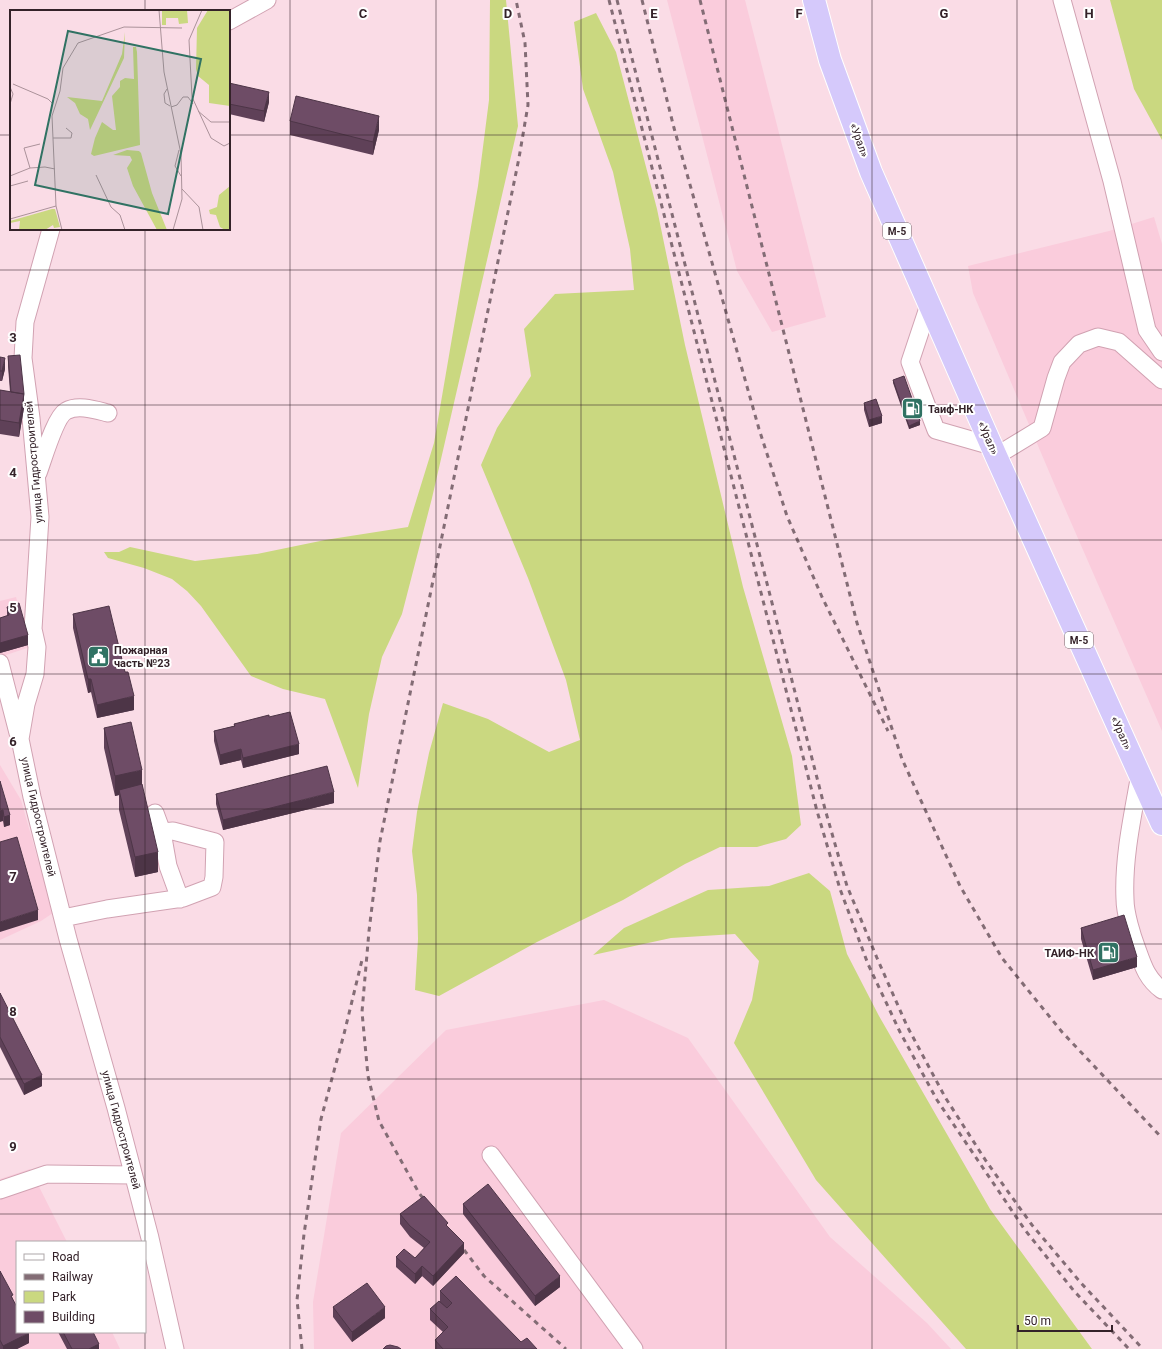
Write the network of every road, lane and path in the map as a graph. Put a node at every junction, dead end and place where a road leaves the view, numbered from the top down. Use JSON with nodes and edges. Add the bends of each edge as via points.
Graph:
{"nodes":[{"id":1,"x":267,"y":0,"type":"edge"},
{"id":2,"x":814,"y":0,"type":"edge"},
{"id":3,"x":1062,"y":0,"type":"edge"},
{"id":4,"x":230,"y":20,"type":"edge"},
{"id":5,"x":51,"y":230,"type":"edge"},
{"id":6,"x":929,"y":305,"type":"junction"},
{"id":7,"x":1162,"y":352,"type":"edge"},
{"id":8,"x":1162,"y":380,"type":"edge"},
{"id":9,"x":108,"y":413,"type":"dead end"},
{"id":10,"x":994,"y":451,"type":"junction"},
{"id":11,"x":36,"y":477,"type":"junction"},
{"id":12,"x":0,"y":662,"type":"edge"},
{"id":13,"x":20,"y":739,"type":"junction"},
{"id":14,"x":1140,"y":774,"type":"junction"},
{"id":15,"x":155,"y":813,"type":"dead end"},
{"id":16,"x":1162,"y":824,"type":"edge"},
{"id":17,"x":162,"y":832,"type":"junction"},
{"id":18,"x":180,"y":899,"type":"junction"},
{"id":19,"x":63,"y":918,"type":"junction"},
{"id":20,"x":1162,"y":990,"type":"edge"},
{"id":21,"x":491,"y":1156,"type":"dead end"},
{"id":22,"x":133,"y":1175,"type":"junction"},
{"id":23,"x":0,"y":1190,"type":"edge"},
{"id":24,"x":175,"y":1349,"type":"edge"},
{"id":25,"x":634,"y":1349,"type":"edge"}],
"edges":[{"from":1,"to":4,"type":"street"},
{"from":2,"to":6,"type":"highway","name":"«Урал»","number":"М-5","via":[[830,60],[871,172]]},
{"from":3,"to":7,"type":"street","via":[[1112,181],[1147,330]]},
{"from":5,"to":11,"type":"street","name":"улица Гидростроителей","via":[[25,322],[23,358]]},
{"from":6,"to":10,"type":"highway","name":"«Урал»","number":"М-5"},
{"from":6,"to":10,"type":"street","via":[[910,362],[936,430]]},
{"from":8,"to":10,"type":"street","via":[[1119,342],[1098,337],[1079,344],[1062,362],[1042,428]]},
{"from":9,"to":11,"type":"street","via":[[84,408],[66,411],[59,418]]},
{"from":10,"to":14,"type":"highway","name":"«Урал»","number":"М-5"},
{"from":11,"to":13,"type":"street","name":"улица Гидростроителей","via":[[40,517],[33,629],[37,648],[35,674],[26,704]]},
{"from":12,"to":13,"type":"street"},
{"from":13,"to":19,"type":"street","name":"улица Гидростроителей"},
{"from":14,"to":16,"type":"highway","name":"«Урал»","number":"М-5"},
{"from":14,"to":20,"type":"street","via":[[1126,860],[1125,899],[1133,939],[1144,971]]},
{"from":15,"to":17,"type":"street"},
{"from":17,"to":18,"type":"street","via":[[168,866]]},
{"from":17,"to":18,"type":"street","via":[[173,831],[215,842],[212,887]]},
{"from":18,"to":19,"type":"street"},
{"from":19,"to":22,"type":"street","name":"улица Гидростроителей"},
{"from":21,"to":25,"type":"street"},
{"from":22,"to":23,"type":"street","via":[[47,1174]]},
{"from":22,"to":24,"type":"street","name":"улица Гидростроителей"}]}
